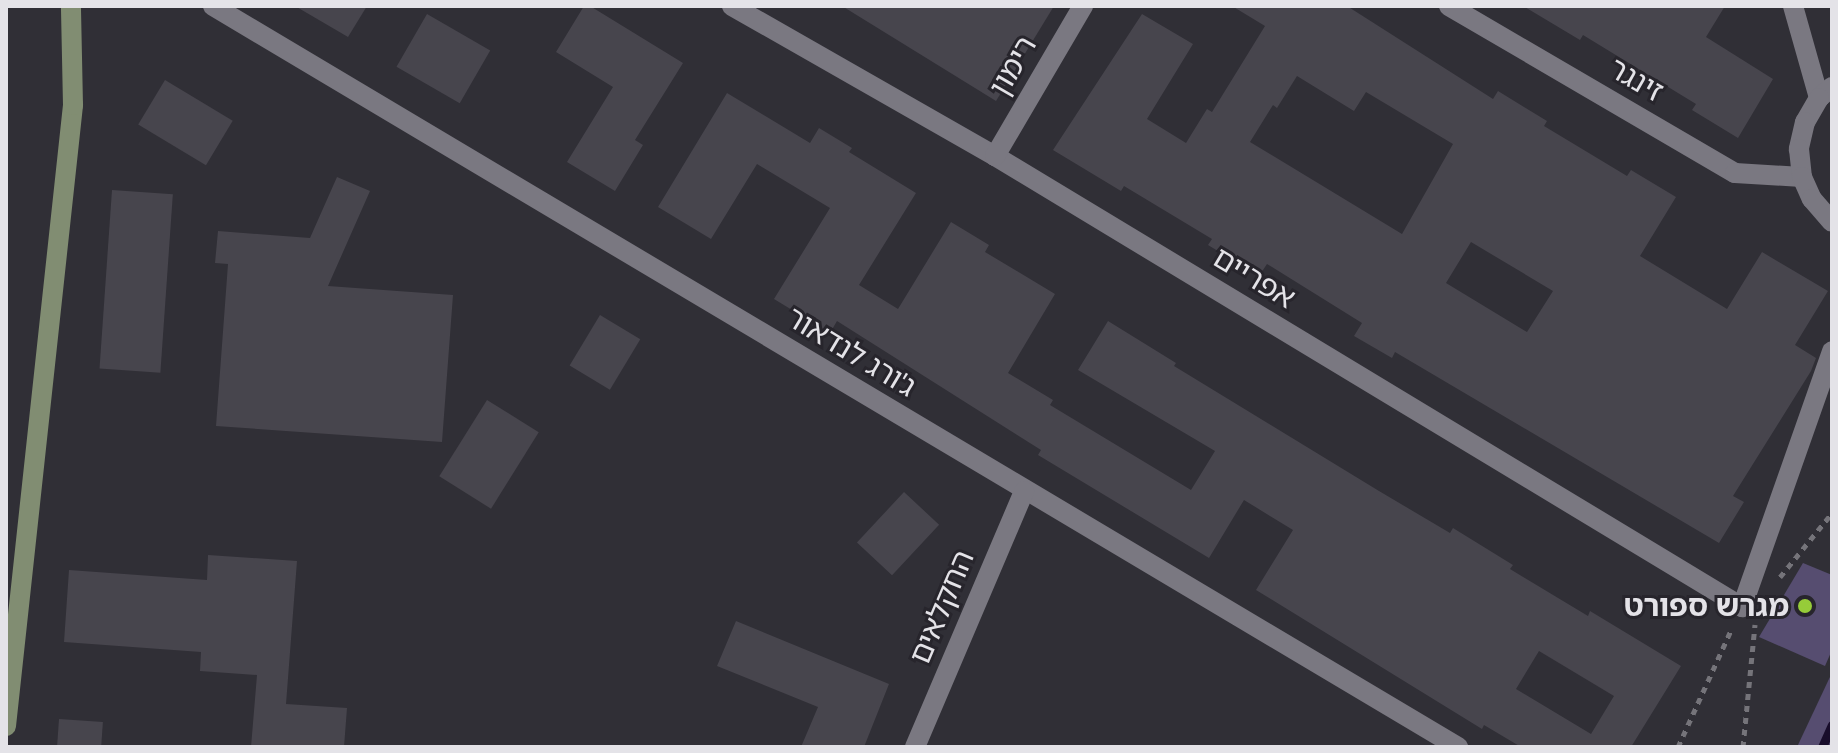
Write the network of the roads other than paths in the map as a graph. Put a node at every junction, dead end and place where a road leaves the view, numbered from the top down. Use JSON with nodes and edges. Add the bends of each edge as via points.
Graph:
{"nodes":[{"id":1,"x":71,"y":6,"type":"edge"},
{"id":2,"x":213,"y":6,"type":"edge"},
{"id":3,"x":732,"y":6,"type":"edge"},
{"id":4,"x":1083,"y":6,"type":"edge"},
{"id":5,"x":1449,"y":6,"type":"edge"},
{"id":6,"x":1793,"y":6,"type":"edge"},
{"id":7,"x":1826,"y":92,"type":"edge"},
{"id":8,"x":995,"y":156,"type":"junction"},
{"id":9,"x":1802,"y":177,"type":"junction"},
{"id":10,"x":1832,"y":222,"type":"edge"},
{"id":11,"x":1832,"y":351,"type":"edge"},
{"id":12,"x":1024,"y":491,"type":"junction"},
{"id":13,"x":6,"y":726,"type":"edge"},
{"id":14,"x":915,"y":747,"type":"edge"},
{"id":15,"x":1458,"y":747,"type":"edge"}],
"edges":[{"from":1,"to":13,"type":"street","via":[[73,105]]},
{"from":2,"to":12,"type":"street","name":"ג'ורג לנדאור"},
{"from":3,"to":8,"type":"street","name":"אפריים"},
{"from":4,"to":8,"type":"street","name":"רימון"},
{"from":5,"to":9,"type":"street","name":"זינגר","via":[[1735,173]]},
{"from":6,"to":7,"type":"street"},
{"from":7,"to":9,"type":"street","via":[[1805,122],[1799,149]]},
{"from":8,"to":11,"type":"street","name":"אפריים","via":[[1749,615]]},
{"from":9,"to":10,"type":"street"},
{"from":12,"to":14,"type":"street","name":"החקלאים"},
{"from":12,"to":15,"type":"street","name":"ג'ורג לנדאור"}]}
